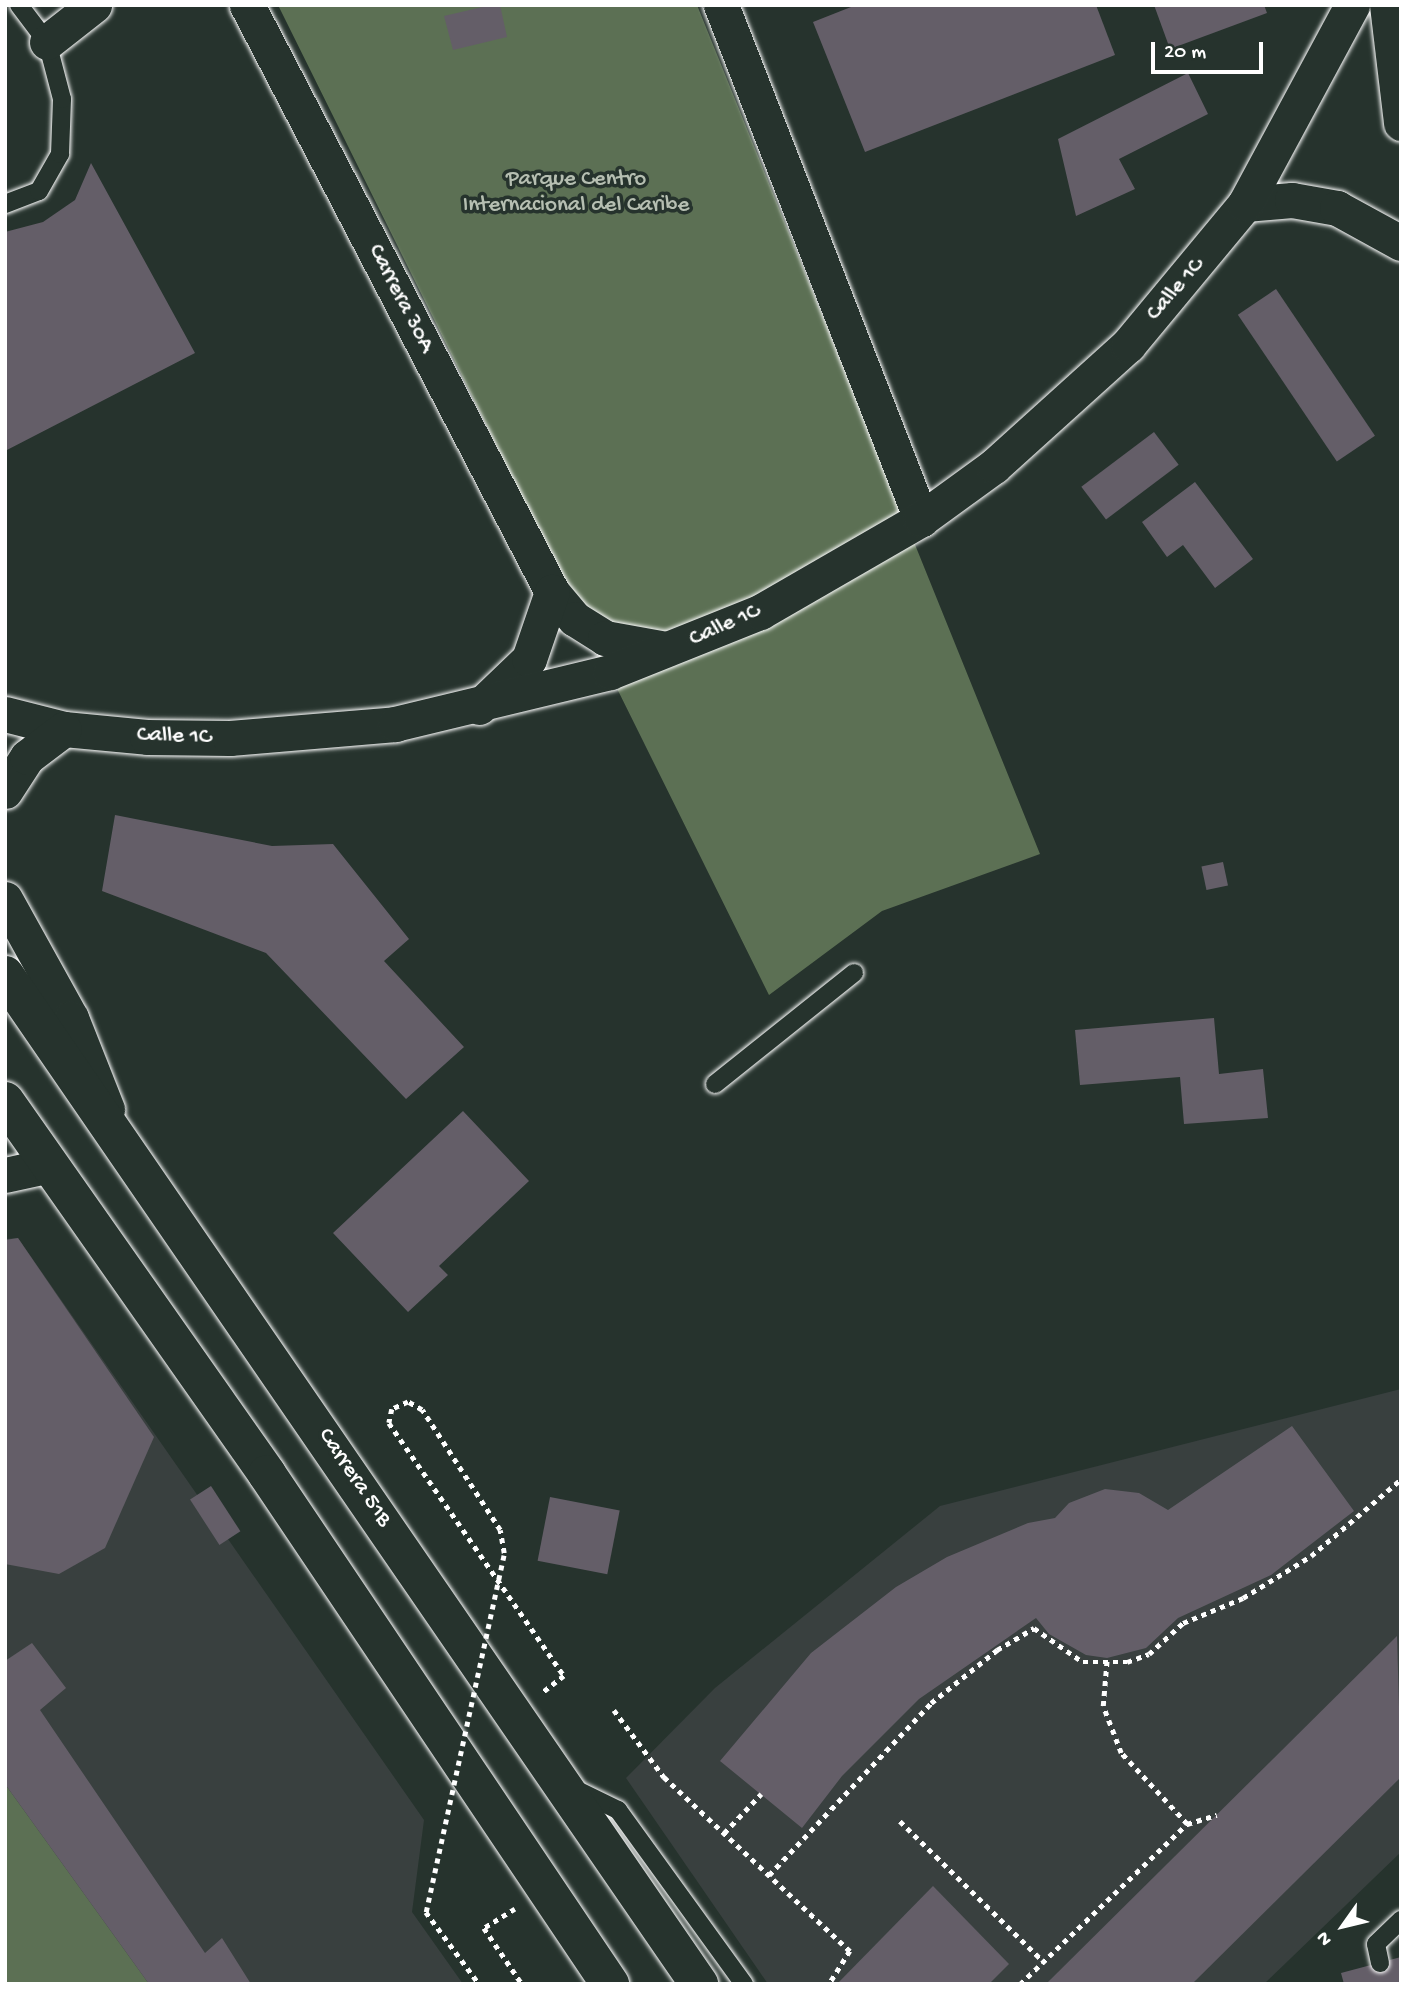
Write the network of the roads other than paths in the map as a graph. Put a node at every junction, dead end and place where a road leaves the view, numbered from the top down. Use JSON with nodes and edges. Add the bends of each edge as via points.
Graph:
{"nodes":[{"id":1,"x":19,"y":5,"type":"edge"},
{"id":2,"x":94,"y":5,"type":"edge"},
{"id":3,"x":247,"y":5,"type":"edge"},
{"id":4,"x":721,"y":5,"type":"edge"},
{"id":5,"x":1352,"y":5,"type":"edge"},
{"id":6,"x":1387,"y":5,"type":"edge"},
{"id":7,"x":47,"y":42,"type":"junction"},
{"id":8,"x":1401,"y":123,"type":"edge"},
{"id":9,"x":5,"y":204,"type":"edge"},
{"id":10,"x":1245,"y":204,"type":"junction"},
{"id":11,"x":1401,"y":243,"type":"edge"},
{"id":12,"x":921,"y":519,"type":"junction"},
{"id":13,"x":552,"y":592,"type":"junction"},
{"id":14,"x":676,"y":649,"type":"junction"},
{"id":15,"x":477,"y":709,"type":"junction"},
{"id":16,"x":5,"y":714,"type":"edge"},
{"id":17,"x":64,"y":729,"type":"junction"},
{"id":18,"x":5,"y":791,"type":"edge"},
{"id":19,"x":5,"y":899,"type":"edge"},
{"id":20,"x":854,"y":973,"type":"dead end"},
{"id":21,"x":5,"y":975,"type":"edge"},
{"id":22,"x":715,"y":1084,"type":"dead end"},
{"id":23,"x":5,"y":1101,"type":"edge"},
{"id":24,"x":116,"y":1131,"type":"junction"},
{"id":25,"x":50,"y":1165,"type":"junction"},
{"id":26,"x":5,"y":1175,"type":"edge"},
{"id":27,"x":561,"y":1782,"type":"junction"},
{"id":28,"x":1401,"y":1920,"type":"edge"},
{"id":29,"x":1380,"y":1963,"type":"dead end"},
{"id":30,"x":610,"y":1984,"type":"edge"},
{"id":31,"x":699,"y":1984,"type":"edge"},
{"id":32,"x":744,"y":1984,"type":"edge"}],
"edges":[{"from":1,"to":7,"type":"lane"},
{"from":2,"to":7,"type":"street"},
{"from":3,"to":13,"type":"street","name":"Carrera 30A"},
{"from":4,"to":12,"type":"street"},
{"from":5,"to":10,"type":"street","name":"Calle 1C"},
{"from":6,"to":8,"type":"street"},
{"from":7,"to":9,"type":"lane","via":[[62,99],[60,154],[39,191]]},
{"from":10,"to":11,"type":"street","via":[[1292,200],[1337,208]]},
{"from":10,"to":12,"type":"street","name":"Calle 1C","via":[[1128,345],[1004,458]]},
{"from":12,"to":14,"type":"street","name":"Calle 1C","via":[[783,599]]},
{"from":13,"to":14,"type":"street","name":"Carrera 30A","via":[[575,619],[605,638]]},
{"from":13,"to":15,"type":"street","via":[[528,659]]},
{"from":14,"to":15,"type":"street","name":"Calle 1C"},
{"from":15,"to":17,"type":"street","name":"Calle 1C","via":[[395,724],[230,738]]},
{"from":16,"to":17,"type":"street","name":"Calle 1C"},
{"from":17,"to":18,"type":"street","via":[[27,757]]},
{"from":19,"to":24,"type":"street","via":[[71,1018]]},
{"from":20,"to":22,"type":"lane"},
{"from":21,"to":24,"type":"main road","name":"Carrera 51B"},
{"from":23,"to":25,"type":"main road"},
{"from":24,"to":27,"type":"main road","name":"Carrera 51B"},
{"from":25,"to":26,"type":"street"},
{"from":25,"to":30,"type":"main road"},
{"from":27,"to":31,"type":"main road","name":"Carrera 51B"},
{"from":27,"to":32,"type":"lane","via":[[618,1810]]},
{"from":28,"to":29,"type":"lane","via":[[1376,1944]]}]}
